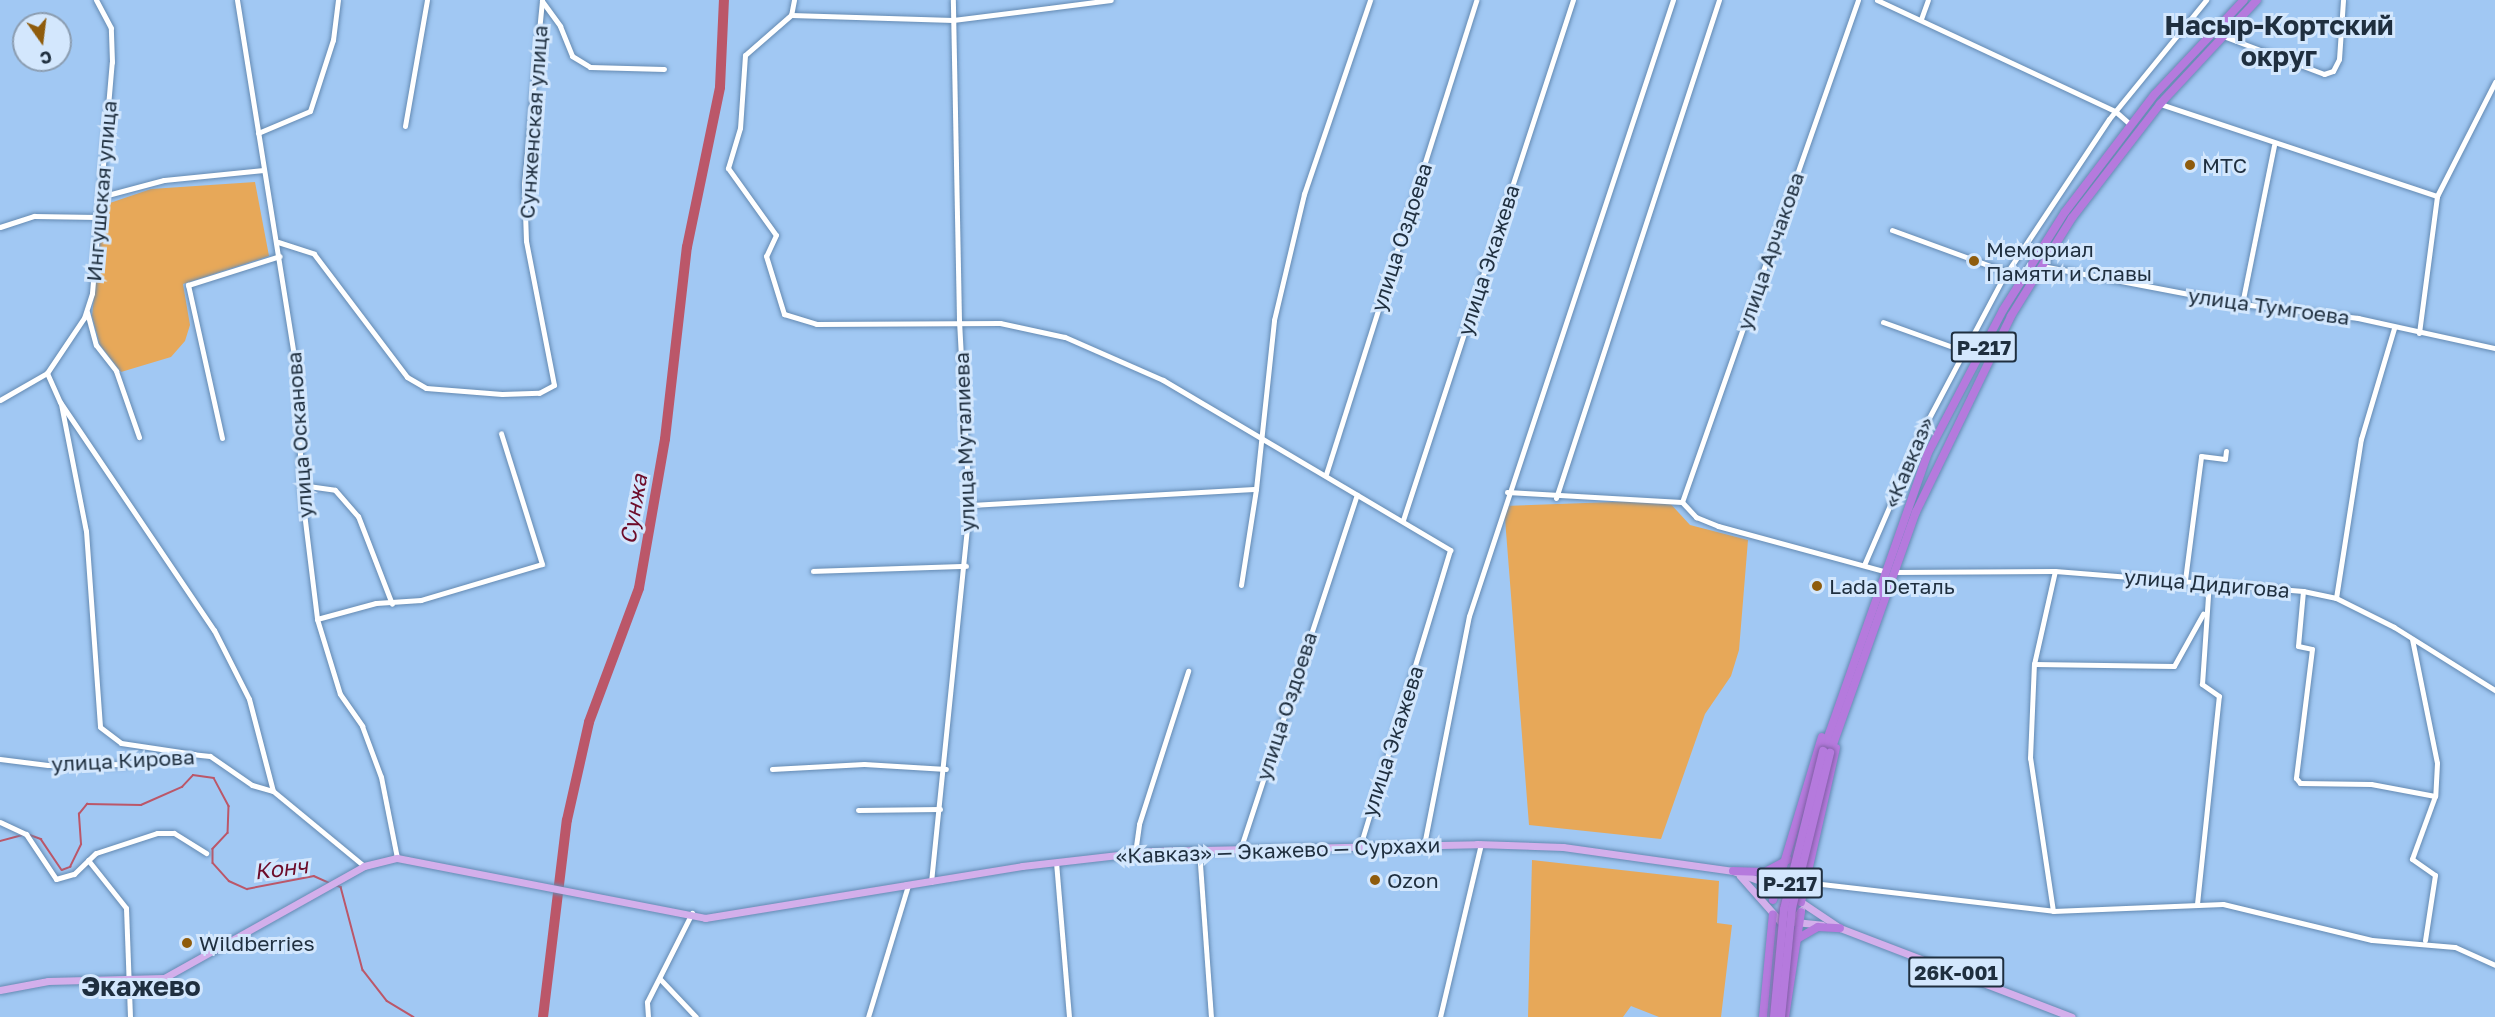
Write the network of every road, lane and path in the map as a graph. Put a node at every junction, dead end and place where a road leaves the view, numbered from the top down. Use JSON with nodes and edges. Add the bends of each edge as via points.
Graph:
{"nodes":[{"id":1,"x":96,"y":0,"type":"edge"},
{"id":2,"x":237,"y":0,"type":"edge"},
{"id":3,"x":338,"y":0,"type":"edge"},
{"id":4,"x":427,"y":0,"type":"edge"},
{"id":5,"x":542,"y":0,"type":"edge"},
{"id":6,"x":794,"y":0,"type":"edge"},
{"id":7,"x":953,"y":0,"type":"edge"},
{"id":8,"x":1112,"y":0,"type":"edge"},
{"id":9,"x":1370,"y":0,"type":"edge"},
{"id":10,"x":1476,"y":0,"type":"edge"},
{"id":11,"x":1573,"y":0,"type":"edge"},
{"id":12,"x":1673,"y":0,"type":"edge"},
{"id":13,"x":1719,"y":0,"type":"edge"},
{"id":14,"x":1858,"y":0,"type":"edge"},
{"id":15,"x":1877,"y":0,"type":"edge"},
{"id":16,"x":1928,"y":0,"type":"edge"},
{"id":17,"x":2206,"y":0,"type":"edge"},
{"id":18,"x":2244,"y":0,"type":"edge"},
{"id":19,"x":2257,"y":0,"type":"edge"},
{"id":20,"x":2343,"y":0,"type":"edge"},
{"id":21,"x":791,"y":15,"type":"junction"},
{"id":22,"x":1921,"y":19,"type":"junction"},
{"id":23,"x":953,"y":20,"type":"junction"},
{"id":24,"x":2223,"y":36,"type":"junction"},
{"id":25,"x":664,"y":69,"type":"dead end"},
{"id":26,"x":2495,"y":82,"type":"edge"},
{"id":27,"x":2160,"y":104,"type":"junction"},
{"id":28,"x":2115,"y":111,"type":"junction"},
{"id":29,"x":2131,"y":125,"type":"junction"},
{"id":30,"x":405,"y":126,"type":"dead end"},
{"id":31,"x":258,"y":133,"type":"junction"},
{"id":32,"x":2274,"y":145,"type":"junction"},
{"id":33,"x":264,"y":170,"type":"junction"},
{"id":34,"x":2437,"y":196,"type":"junction"},
{"id":35,"x":100,"y":197,"type":"junction"},
{"id":36,"x":97,"y":217,"type":"junction"},
{"id":37,"x":0,"y":227,"type":"edge"},
{"id":38,"x":1892,"y":230,"type":"dead end"},
{"id":39,"x":278,"y":242,"type":"junction"},
{"id":40,"x":280,"y":256,"type":"junction"},
{"id":41,"x":2042,"y":266,"type":"junction"},
{"id":42,"x":2007,"y":272,"type":"junction"},
{"id":43,"x":2242,"y":304,"type":"junction"},
{"id":44,"x":86,"y":311,"type":"junction"},
{"id":45,"x":959,"y":320,"type":"junction"},
{"id":46,"x":1883,"y":322,"type":"dead end"},
{"id":47,"x":2394,"y":328,"type":"junction"},
{"id":48,"x":2419,"y":333,"type":"junction"},
{"id":49,"x":2495,"y":348,"type":"edge"},
{"id":50,"x":1967,"y":352,"type":"junction"},
{"id":51,"x":47,"y":373,"type":"junction"},
{"id":52,"x":0,"y":400,"type":"edge"},
{"id":53,"x":60,"y":402,"type":"junction"},
{"id":54,"x":501,"y":433,"type":"dead end"},
{"id":55,"x":139,"y":437,"type":"dead end"},
{"id":56,"x":222,"y":438,"type":"dead end"},
{"id":57,"x":1260,"y":438,"type":"junction"},
{"id":58,"x":2226,"y":451,"type":"dead end"},
{"id":59,"x":1326,"y":474,"type":"junction"},
{"id":60,"x":301,"y":485,"type":"junction"},
{"id":61,"x":1256,"y":489,"type":"junction"},
{"id":62,"x":1507,"y":492,"type":"junction"},
{"id":63,"x":1357,"y":495,"type":"junction"},
{"id":64,"x":1556,"y":498,"type":"junction"},
{"id":65,"x":1682,"y":502,"type":"junction"},
{"id":66,"x":969,"y":505,"type":"junction"},
{"id":67,"x":1403,"y":520,"type":"junction"},
{"id":68,"x":1863,"y":565,"type":"junction"},
{"id":69,"x":966,"y":566,"type":"junction"},
{"id":70,"x":813,"y":571,"type":"dead end"},
{"id":71,"x":2055,"y":571,"type":"junction"},
{"id":72,"x":1888,"y":572,"type":"junction"},
{"id":73,"x":2185,"y":580,"type":"junction"},
{"id":74,"x":2209,"y":582,"type":"junction"},
{"id":75,"x":1241,"y":585,"type":"dead end"},
{"id":76,"x":2303,"y":591,"type":"junction"},
{"id":77,"x":2336,"y":598,"type":"junction"},
{"id":78,"x":392,"y":604,"type":"junction"},
{"id":79,"x":2204,"y":613,"type":"junction"},
{"id":80,"x":317,"y":619,"type":"junction"},
{"id":81,"x":2412,"y":639,"type":"junction"},
{"id":82,"x":2034,"y":664,"type":"junction"},
{"id":83,"x":1188,"y":671,"type":"dead end"},
{"id":84,"x":2495,"y":690,"type":"edge"},
{"id":85,"x":1836,"y":702,"type":"junction"},
{"id":86,"x":1847,"y":707,"type":"junction"},
{"id":87,"x":1827,"y":752,"type":"junction"},
{"id":88,"x":194,"y":754,"type":"junction"},
{"id":89,"x":0,"y":759,"type":"edge"},
{"id":90,"x":772,"y":769,"type":"dead end"},
{"id":91,"x":946,"y":769,"type":"junction"},
{"id":92,"x":273,"y":791,"type":"junction"},
{"id":93,"x":2435,"y":796,"type":"junction"},
{"id":94,"x":940,"y":809,"type":"junction"},
{"id":95,"x":858,"y":810,"type":"dead end"},
{"id":96,"x":0,"y":822,"type":"edge"},
{"id":97,"x":1481,"y":844,"type":"junction"},
{"id":98,"x":1424,"y":845,"type":"junction"},
{"id":99,"x":1360,"y":847,"type":"junction"},
{"id":100,"x":1199,"y":850,"type":"junction"},
{"id":101,"x":1240,"y":850,"type":"junction"},
{"id":102,"x":1135,"y":853,"type":"junction"},
{"id":103,"x":207,"y":854,"type":"dead end"},
{"id":104,"x":397,"y":858,"type":"junction"},
{"id":105,"x":1789,"y":860,"type":"junction"},
{"id":106,"x":88,"y":861,"type":"junction"},
{"id":107,"x":1056,"y":862,"type":"junction"},
{"id":108,"x":364,"y":866,"type":"junction"},
{"id":109,"x":1733,"y":871,"type":"junction"},
{"id":110,"x":931,"y":882,"type":"junction"},
{"id":111,"x":1804,"y":882,"type":"junction"},
{"id":112,"x":908,"y":885,"type":"junction"},
{"id":113,"x":1778,"y":888,"type":"junction"},
{"id":114,"x":1790,"y":892,"type":"junction"},
{"id":115,"x":1773,"y":900,"type":"junction"},
{"id":116,"x":1800,"y":901,"type":"junction"},
{"id":117,"x":2197,"y":904,"type":"junction"},
{"id":118,"x":2054,"y":911,"type":"junction"},
{"id":119,"x":692,"y":912,"type":"junction"},
{"id":120,"x":1801,"y":912,"type":"junction"},
{"id":121,"x":1773,"y":914,"type":"junction"},
{"id":122,"x":1789,"y":922,"type":"junction"},
{"id":123,"x":1799,"y":923,"type":"junction"},
{"id":124,"x":1840,"y":928,"type":"junction"},
{"id":125,"x":1797,"y":939,"type":"junction"},
{"id":126,"x":2425,"y":940,"type":"junction"},
{"id":127,"x":2495,"y":965,"type":"edge"},
{"id":128,"x":126,"y":977,"type":"junction"},
{"id":129,"x":661,"y":981,"type":"junction"},
{"id":130,"x":0,"y":990,"type":"edge"},
{"id":131,"x":2058,"y":1014,"type":"edge"},
{"id":132,"x":130,"y":1017,"type":"edge"},
{"id":133,"x":648,"y":1017,"type":"edge"},
{"id":134,"x":696,"y":1017,"type":"edge"},
{"id":135,"x":868,"y":1017,"type":"edge"},
{"id":136,"x":1069,"y":1017,"type":"edge"},
{"id":137,"x":1211,"y":1017,"type":"edge"},
{"id":138,"x":1440,"y":1017,"type":"edge"},
{"id":139,"x":1763,"y":1017,"type":"edge"},
{"id":140,"x":1774,"y":1017,"type":"edge"},
{"id":141,"x":1783,"y":1017,"type":"edge"},
{"id":142,"x":2072,"y":1017,"type":"edge"}],
"edges":[{"from":1,"to":35,"type":"street","name":"Ингушская улица","via":[[111,28],[112,62]]},
{"from":2,"to":31,"type":"street","name":"улица Осканова"},
{"from":3,"to":31,"type":"street","via":[[333,40],[310,111]]},
{"from":4,"to":30,"type":"street"},
{"from":5,"to":25,"type":"street","via":[[560,26],[572,56],[590,67]]},
{"from":5,"to":39,"type":"street","name":"Сунженская улица","via":[[524,184],[526,241],[554,385],[539,393],[502,394],[426,388],[407,377],[314,254]]},
{"from":6,"to":21,"type":"street"},
{"from":7,"to":23,"type":"street","name":"улица Муталиева"},
{"from":8,"to":23,"type":"street"},
{"from":9,"to":57,"type":"street","via":[[1304,194],[1274,320]]},
{"from":10,"to":59,"type":"street","name":"улица Оздоева"},
{"from":11,"to":67,"type":"street","name":"улица Экажева"},
{"from":12,"to":62,"type":"street"},
{"from":13,"to":64,"type":"street"},
{"from":14,"to":65,"type":"street","name":"улица Арчакова"},
{"from":15,"to":22,"type":"street"},
{"from":16,"to":22,"type":"street"},
{"from":17,"to":28,"type":"street"},
{"from":18,"to":29,"type":"highway","name":"«Кавказ»","number":"Р-217"},
{"from":19,"to":24,"type":"highway","name":"«Кавказ»","number":"Р-217"},
{"from":20,"to":24,"type":"street","via":[[2339,59],[2333,71],[2324,74]]},
{"from":21,"to":23,"type":"street"},
{"from":21,"to":45,"type":"street","via":[[745,55],[740,128],[728,168],[776,235],[766,256],[784,314],[816,324]]},
{"from":22,"to":28,"type":"street"},
{"from":23,"to":45,"type":"street","name":"улица Муталиева"},
{"from":24,"to":27,"type":"highway","name":"«Кавказ»","number":"Р-217"},
{"from":26,"to":34,"type":"street"},
{"from":27,"to":32,"type":"street"},
{"from":27,"to":41,"type":"highway","name":"«Кавказ»","number":"Р-217"},
{"from":28,"to":29,"type":"street"},
{"from":28,"to":42,"type":"street"},
{"from":29,"to":72,"type":"highway","name":"«Кавказ»","number":"Р-217","via":[[2065,212],[2003,310],[1928,453]]},
{"from":31,"to":33,"type":"street","name":"улица Осканова"},
{"from":32,"to":34,"type":"street"},
{"from":32,"to":43,"type":"street"},
{"from":33,"to":35,"type":"street","via":[[164,180]]},
{"from":33,"to":39,"type":"street","name":"улица Осканова"},
{"from":34,"to":48,"type":"street"},
{"from":35,"to":36,"type":"street","name":"Ингушская улица"},
{"from":36,"to":37,"type":"street","via":[[34,216]]},
{"from":36,"to":44,"type":"street","name":"Ингушская улица"},
{"from":38,"to":42,"type":"street"},
{"from":39,"to":40,"type":"street","name":"улица Осканова"},
{"from":40,"to":56,"type":"street","via":[[188,285]]},
{"from":40,"to":60,"type":"street","name":"улица Осканова","via":[[298,382]]},
{"from":41,"to":43,"type":"street","name":"улица Тумгоева"},
{"from":41,"to":72,"type":"highway","name":"«Кавказ»","number":"Р-217","via":[[1980,374]]},
{"from":42,"to":50,"type":"street"},
{"from":43,"to":47,"type":"street","name":"улица Тумгоева"},
{"from":44,"to":51,"type":"street","name":"Ингушская улица"},
{"from":44,"to":55,"type":"street","via":[[96,345],[116,371]]},
{"from":45,"to":57,"type":"street","via":[[1065,337],[1163,380]]},
{"from":45,"to":66,"type":"street","name":"улица Муталиева"},
{"from":46,"to":50,"type":"street"},
{"from":47,"to":48,"type":"street","name":"улица Тумгоева"},
{"from":47,"to":77,"type":"street","via":[[2361,440]]},
{"from":48,"to":49,"type":"street","name":"улица Тумгоева"},
{"from":50,"to":68,"type":"street","via":[[1922,431]]},
{"from":51,"to":52,"type":"street"},
{"from":51,"to":53,"type":"street"},
{"from":53,"to":88,"type":"street","via":[[86,531],[100,727],[121,743]]},
{"from":53,"to":92,"type":"street","via":[[214,630],[249,699]]},
{"from":54,"to":78,"type":"street","via":[[542,564]]},
{"from":57,"to":59,"type":"street"},
{"from":57,"to":61,"type":"street"},
{"from":58,"to":73,"type":"street","via":[[2225,459],[2201,456]]},
{"from":59,"to":63,"type":"street"},
{"from":60,"to":78,"type":"street","via":[[335,490],[358,516]]},
{"from":60,"to":80,"type":"street","name":"улица Осканова"},
{"from":61,"to":66,"type":"street"},
{"from":61,"to":75,"type":"street"},
{"from":62,"to":64,"type":"street"},
{"from":62,"to":98,"type":"street","via":[[1469,616]]},
{"from":63,"to":67,"type":"street"},
{"from":63,"to":101,"type":"street","name":"улица Оздоева"},
{"from":64,"to":65,"type":"street"},
{"from":65,"to":68,"type":"street","name":"улица Дидигова","via":[[1696,517],[1718,526]]},
{"from":66,"to":69,"type":"street","name":"улица Муталиева"},
{"from":67,"to":99,"type":"street","name":"улица Экажева","via":[[1446,545],[1449,568]]},
{"from":68,"to":72,"type":"street","name":"улица Дидигова"},
{"from":69,"to":70,"type":"street"},
{"from":69,"to":91,"type":"street","name":"улица Муталиева"},
{"from":71,"to":72,"type":"street","name":"улица Дидигова"},
{"from":71,"to":73,"type":"street","name":"улица Дидигова"},
{"from":71,"to":82,"type":"street"},
{"from":72,"to":85,"type":"highway","name":"«Кавказ»","number":"Р-217"},
{"from":72,"to":86,"type":"highway","name":"«Кавказ»","number":"Р-217"},
{"from":73,"to":74,"type":"street","name":"улица Дидигова"},
{"from":74,"to":76,"type":"street","name":"улица Дидигова"},
{"from":74,"to":79,"type":"street"},
{"from":76,"to":77,"type":"street","name":"улица Дидигова"},
{"from":76,"to":93,"type":"street","via":[[2298,646],[2313,649],[2296,778],[2300,783],[2371,784]]},
{"from":77,"to":81,"type":"street","name":"улица Дидигова"},
{"from":78,"to":80,"type":"street","via":[[376,603]]},
{"from":79,"to":82,"type":"street","via":[[2174,666]]},
{"from":79,"to":117,"type":"street","via":[[2202,684],[2219,696]]},
{"from":80,"to":104,"type":"street","name":"улица Осканова","via":[[340,694],[362,726],[381,777]]},
{"from":81,"to":84,"type":"street","name":"улица Дидигова"},
{"from":81,"to":93,"type":"street","via":[[2437,763]]},
{"from":82,"to":118,"type":"street","via":[[2030,758]]},
{"from":83,"to":102,"type":"street","via":[[1138,824]]},
{"from":85,"to":87,"type":"highway","name":"«Кавказ»","number":"Р-217"},
{"from":85,"to":105,"type":"highway","via":[[1817,751]]},
{"from":86,"to":87,"type":"highway","name":"«Кавказ»","number":"Р-217"},
{"from":86,"to":111,"type":"highway","name":"«Кавказ»","number":"Р-217"},
{"from":87,"to":140,"type":"highway","name":"«Кавказ»","number":"Р-217","bridge":true,"via":[[1784,909]]},
{"from":87,"to":141,"type":"highway","name":"«Кавказ»","number":"Р-217","bridge":true,"via":[[1792,908]]},
{"from":88,"to":89,"type":"street","name":"улица Кирова","via":[[126,764],[48,765]]},
{"from":88,"to":92,"type":"street","name":"улица Кирова","via":[[210,756],[252,785]]},
{"from":90,"to":91,"type":"street","via":[[864,764]]},
{"from":91,"to":94,"type":"street","name":"улица Муталиева"},
{"from":92,"to":108,"type":"street","name":"улица Кирова"},
{"from":93,"to":126,"type":"street","via":[[2412,859],[2435,875]]},
{"from":94,"to":95,"type":"street"},
{"from":94,"to":110,"type":"street","name":"улица Муталиева"},
{"from":96,"to":106,"type":"street","via":[[26,834],[56,879],[74,874]]},
{"from":97,"to":98,"type":"main road","name":"«Кавказ» — Экажево — Сурхахи"},
{"from":97,"to":109,"type":"main road","name":"«Кавказ» — Экажево — Сурхахи","via":[[1563,848]]},
{"from":97,"to":138,"type":"street"},
{"from":98,"to":99,"type":"main road","name":"«Кавказ» — Экажево — Сурхахи"},
{"from":99,"to":101,"type":"main road","name":"«Кавказ» — Экажево — Сурхахи"},
{"from":100,"to":101,"type":"main road","name":"«Кавказ» — Экажево — Сурхахи"},
{"from":100,"to":102,"type":"main road","name":"«Кавказ» — Экажево — Сурхахи"},
{"from":100,"to":137,"type":"street"},
{"from":102,"to":107,"type":"main road","name":"«Кавказ» — Экажево — Сурхахи"},
{"from":103,"to":106,"type":"street","via":[[174,833],[157,833],[126,840]]},
{"from":104,"to":108,"type":"main road"},
{"from":104,"to":119,"type":"main road","name":"«Кавказ» — Экажево — Сурхахи","via":[[599,900]]},
{"from":105,"to":109,"type":"highway","via":[[1765,872]]},
{"from":105,"to":113,"type":"highway"},
{"from":106,"to":128,"type":"street","via":[[126,908]]},
{"from":107,"to":110,"type":"main road","name":"«Кавказ» — Экажево — Сурхахи"},
{"from":107,"to":136,"type":"street"},
{"from":108,"to":128,"type":"main road","via":[[164,978]]},
{"from":109,"to":113,"type":"main road","name":"«Кавказ» — Экажево — Сурхахи"},
{"from":109,"to":121,"type":"main road"},
{"from":110,"to":112,"type":"main road","name":"«Кавказ» — Экажево — Сурхахи"},
{"from":111,"to":116,"type":"highway","name":"«Кавказ»","number":"Р-217"},
{"from":111,"to":118,"type":"street"},
{"from":112,"to":119,"type":"main road","name":"«Кавказ» — Экажево — Сурхахи","via":[[759,913],[705,918]]},
{"from":112,"to":135,"type":"street"},
{"from":113,"to":114,"type":"main road","name":"«Кавказ» — Экажево — Сурхахи"},
{"from":113,"to":115,"type":"highway"},
{"from":114,"to":115,"type":"main road"},
{"from":114,"to":116,"type":"main road"},
{"from":115,"to":121,"type":"main road"},
{"from":116,"to":120,"type":"main road"},
{"from":116,"to":124,"type":"main road","via":[[1818,919]]},
{"from":117,"to":118,"type":"street"},
{"from":117,"to":126,"type":"street","via":[[2223,904],[2372,940]]},
{"from":119,"to":129,"type":"street"},
{"from":120,"to":122,"type":"main road"},
{"from":120,"to":123,"type":"highway"},
{"from":121,"to":122,"type":"main road"},
{"from":121,"to":139,"type":"highway"},
{"from":122,"to":123,"type":"main road"},
{"from":123,"to":124,"type":"main road"},
{"from":123,"to":125,"type":"highway"},
{"from":124,"to":125,"type":"highway","via":[[1818,927]]},
{"from":124,"to":131,"type":"main road","number":"26К-001"},
{"from":125,"to":141,"type":"highway","number":"Р-217"},
{"from":126,"to":127,"type":"street"},
{"from":128,"to":130,"type":"main road"},
{"from":128,"to":132,"type":"street"},
{"from":129,"to":133,"type":"street","via":[[647,1002]]},
{"from":129,"to":134,"type":"street"},
{"from":131,"to":142,"type":"main road","number":"26К-001"}]}
